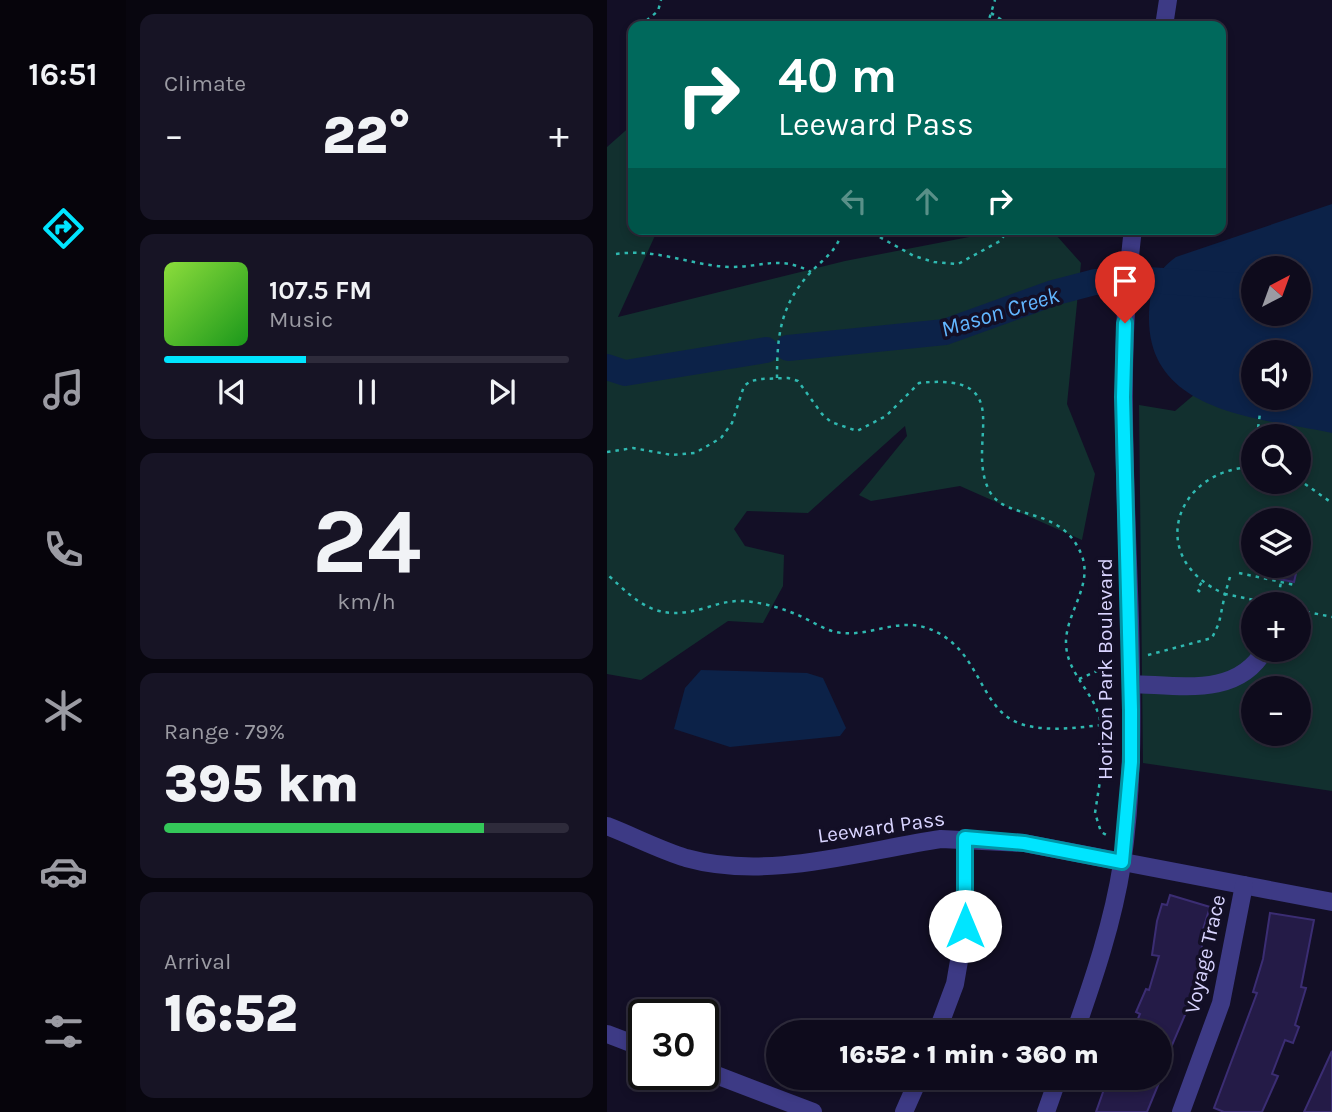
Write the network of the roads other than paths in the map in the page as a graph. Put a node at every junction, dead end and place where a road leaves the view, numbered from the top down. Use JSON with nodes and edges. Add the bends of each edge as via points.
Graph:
{"nodes":[{"id":1,"x":1168,"y":0,"type":"edge"},
{"id":2,"x":1165,"y":21,"type":"edge"},
{"id":3,"x":1132,"y":235,"type":"edge"},
{"id":4,"x":1258,"y":662,"type":"edge"},
{"id":5,"x":1131,"y":684,"type":"junction"},
{"id":6,"x":607,"y":826,"type":"edge"},
{"id":7,"x":965,"y":838,"type":"junction"},
{"id":8,"x":1122,"y":862,"type":"junction"},
{"id":9,"x":1243,"y":885,"type":"junction"},
{"id":10,"x":1332,"y":902,"type":"edge"},
{"id":11,"x":942,"y":1020,"type":"edge"},
{"id":12,"x":1079,"y":1020,"type":"edge"},
{"id":13,"x":607,"y":1034,"type":"edge"},
{"id":14,"x":628,"y":1042,"type":"edge"},
{"id":15,"x":719,"y":1076,"type":"edge"},
{"id":16,"x":914,"y":1090,"type":"edge"},
{"id":17,"x":1054,"y":1090,"type":"edge"},
{"id":18,"x":813,"y":1112,"type":"edge"},
{"id":19,"x":904,"y":1112,"type":"edge"},
{"id":20,"x":1046,"y":1112,"type":"edge"},
{"id":21,"x":1181,"y":1112,"type":"edge"}],
"edges":[{"from":1,"to":2,"type":"street"},
{"from":3,"to":5,"type":"street","name":"Horizon Park Boulevard","via":[[1123,397]]},
{"from":4,"to":5,"type":"street","via":[[1240,678],[1213,685]]},
{"from":5,"to":8,"type":"street","name":"Horizon Park Boulevard","via":[[1131,762]]},
{"from":6,"to":7,"type":"street","name":"Leeward Pass","via":[[686,858],[727,866],[778,865]]},
{"from":7,"to":8,"type":"street","name":"Leeward Pass","via":[[1024,843]]},
{"from":7,"to":11,"type":"street","via":[[965,926],[955,984]]},
{"from":8,"to":9,"type":"street","name":"Leeward Pass"},
{"from":8,"to":12,"type":"street","name":"Horizon Park Boulevard","via":[[1109,923]]},
{"from":9,"to":10,"type":"street","name":"Leeward Pass"},
{"from":9,"to":21,"type":"street","name":"Voyage Trace","via":[[1221,1003]]},
{"from":13,"to":14,"type":"street"},
{"from":15,"to":18,"type":"street"},
{"from":16,"to":19,"type":"street"},
{"from":17,"to":20,"type":"street"}]}
